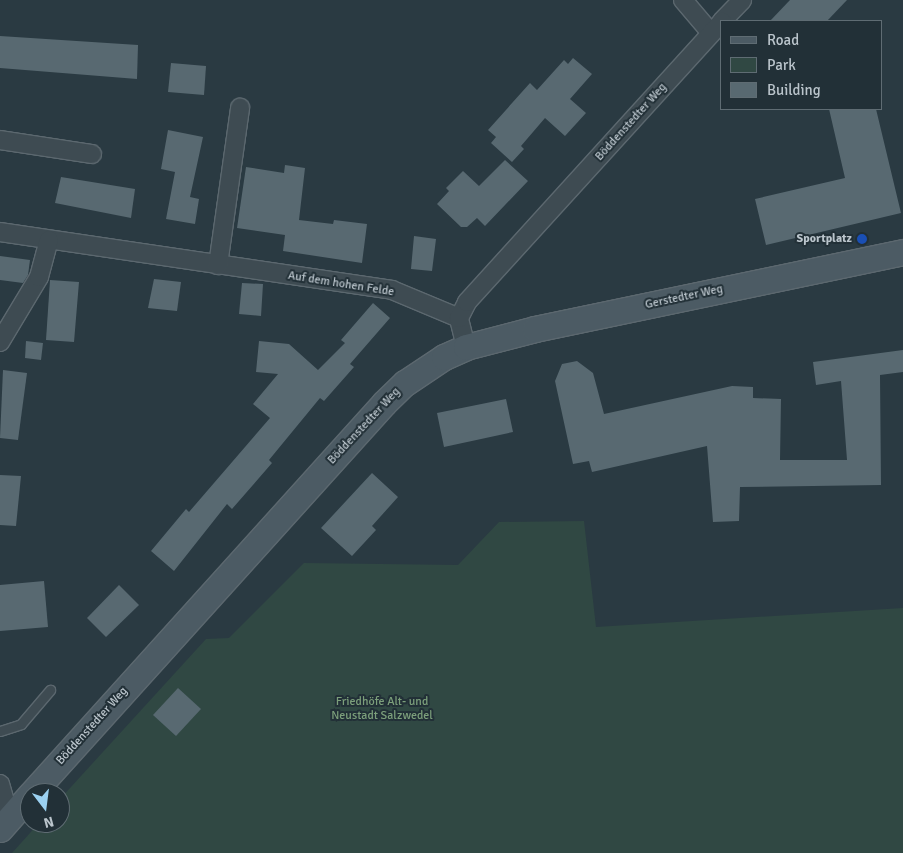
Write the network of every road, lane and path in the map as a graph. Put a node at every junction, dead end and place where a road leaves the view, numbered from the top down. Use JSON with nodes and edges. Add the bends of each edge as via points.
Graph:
{"nodes":[{"id":1,"x":683,"y":0,"type":"edge"},
{"id":2,"x":742,"y":0,"type":"edge"},
{"id":3,"x":724,"y":20,"type":"edge"},
{"id":4,"x":719,"y":26,"type":"edge"},
{"id":5,"x":240,"y":108,"type":"dead end"},
{"id":6,"x":0,"y":140,"type":"edge"},
{"id":7,"x":92,"y":154,"type":"dead end"},
{"id":8,"x":0,"y":232,"type":"edge"},
{"id":9,"x":49,"y":240,"type":"junction"},
{"id":10,"x":903,"y":252,"type":"edge"},
{"id":11,"x":218,"y":266,"type":"junction"},
{"id":12,"x":459,"y":318,"type":"junction"},
{"id":13,"x":0,"y":342,"type":"edge"},
{"id":14,"x":466,"y":347,"type":"junction"},
{"id":15,"x":50,"y":690,"type":"dead end"},
{"id":16,"x":0,"y":731,"type":"edge"},
{"id":17,"x":41,"y":783,"type":"edge"},
{"id":18,"x":0,"y":784,"type":"edge"},
{"id":19,"x":20,"y":805,"type":"edge"},
{"id":20,"x":3,"y":821,"type":"edge"}],
"edges":[{"from":1,"to":4,"type":"street"},
{"from":2,"to":3,"type":"street","name":"Böddenstedter Weg"},
{"from":4,"to":12,"type":"street","name":"Böddenstedter Weg","via":[[492,275],[468,302]]},
{"from":5,"to":11,"type":"street"},
{"from":6,"to":7,"type":"street"},
{"from":8,"to":9,"type":"street","name":"Auf dem hohen Felde"},
{"from":9,"to":11,"type":"street","name":"Auf dem hohen Felde"},
{"from":9,"to":13,"type":"street","via":[[39,277]]},
{"from":10,"to":14,"type":"street","name":"Gerstedter Weg","via":[[534,328]]},
{"from":11,"to":12,"type":"street","name":"Auf dem hohen Felde","via":[[392,290]]},
{"from":12,"to":14,"type":"street"},
{"from":14,"to":17,"type":"street","name":"Böddenstedter Weg","via":[[423,370],[384,403]]},
{"from":15,"to":16,"type":"lane","via":[[21,724]]},
{"from":18,"to":20,"type":"street"},
{"from":19,"to":20,"type":"street","name":"Böddenstedter Weg"}]}
